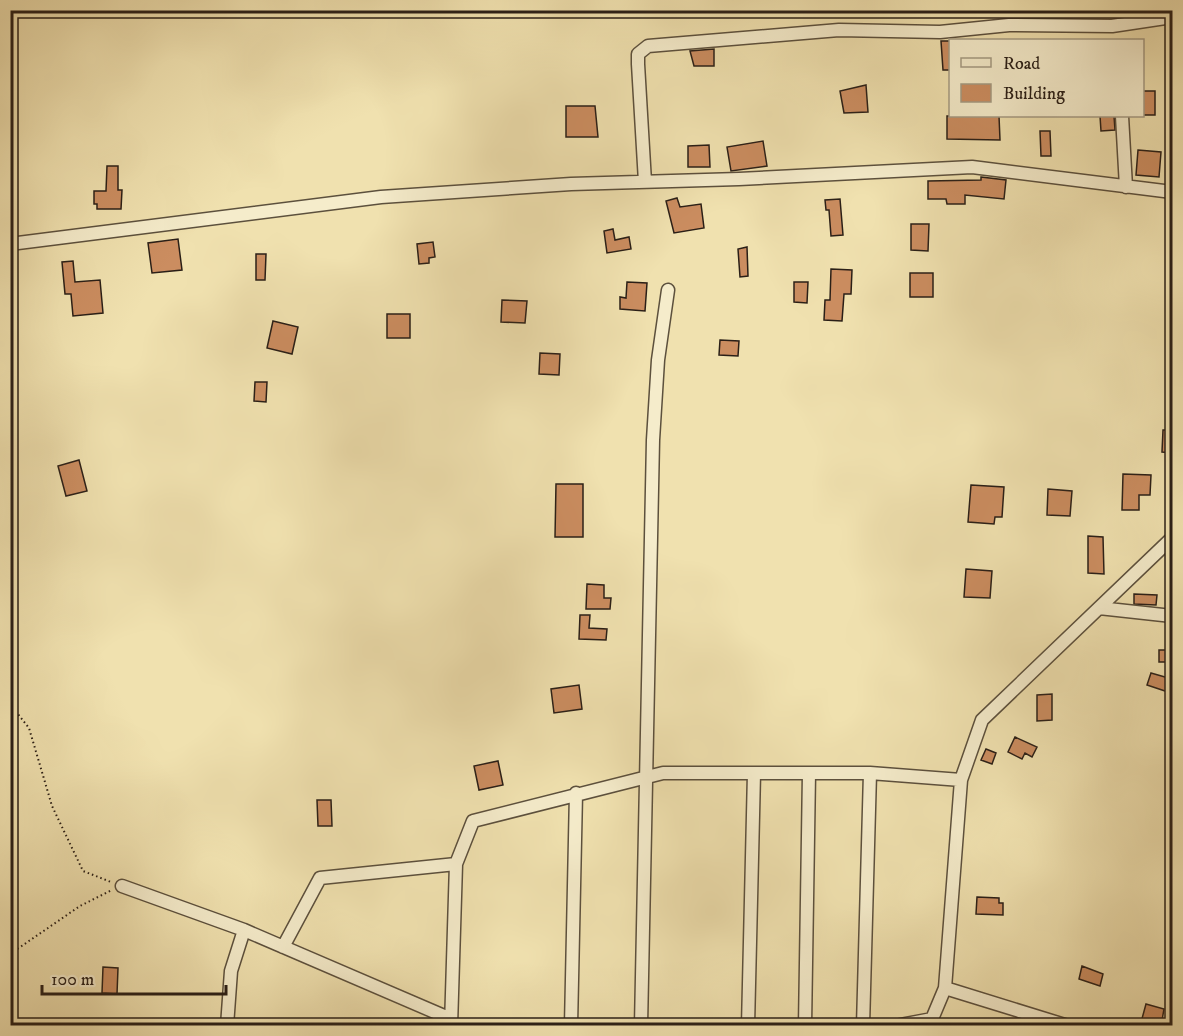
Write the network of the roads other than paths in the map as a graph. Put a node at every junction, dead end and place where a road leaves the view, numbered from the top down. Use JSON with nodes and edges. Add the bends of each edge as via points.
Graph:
{"nodes":[{"id":1,"x":1173,"y":17,"type":"edge"},
{"id":2,"x":1112,"y":26,"type":"junction"},
{"id":3,"x":1113,"y":39,"type":"edge"},
{"id":4,"x":1122,"y":117,"type":"edge"},
{"id":5,"x":645,"y":182,"type":"junction"},
{"id":6,"x":1126,"y":187,"type":"junction"},
{"id":7,"x":1173,"y":192,"type":"edge"},
{"id":8,"x":10,"y":244,"type":"edge"},
{"id":9,"x":668,"y":290,"type":"dead end"},
{"id":10,"x":1173,"y":538,"type":"edge"},
{"id":11,"x":1100,"y":608,"type":"junction"},
{"id":12,"x":1173,"y":616,"type":"edge"},
{"id":13,"x":754,"y":773,"type":"junction"},
{"id":14,"x":809,"y":773,"type":"junction"},
{"id":15,"x":870,"y":773,"type":"junction"},
{"id":16,"x":644,"y":777,"type":"junction"},
{"id":17,"x":960,"y":780,"type":"junction"},
{"id":18,"x":576,"y":793,"type":"junction"},
{"id":19,"x":456,"y":864,"type":"junction"},
{"id":20,"x":122,"y":886,"type":"road end"},
{"id":21,"x":244,"y":930,"type":"junction"},
{"id":22,"x":283,"y":947,"type":"junction"},
{"id":23,"x":945,"y":988,"type":"junction"},
{"id":24,"x":451,"y":1022,"type":"edge"},
{"id":25,"x":641,"y":1025,"type":"edge"},
{"id":26,"x":227,"y":1026,"type":"edge"},
{"id":27,"x":571,"y":1026,"type":"edge"},
{"id":28,"x":668,"y":1026,"type":"edge"},
{"id":29,"x":748,"y":1026,"type":"edge"},
{"id":30,"x":805,"y":1026,"type":"edge"},
{"id":31,"x":863,"y":1026,"type":"edge"},
{"id":32,"x":895,"y":1026,"type":"edge"},
{"id":33,"x":1068,"y":1026,"type":"edge"}],
"edges":[{"from":1,"to":2,"type":"street"},
{"from":2,"to":3,"type":"street"},
{"from":2,"to":5,"type":"street","via":[[1009,25],[940,32],[839,30],[648,46],[638,54]]},
{"from":4,"to":6,"type":"street"},
{"from":5,"to":6,"type":"street","via":[[972,167]]},
{"from":5,"to":8,"type":"street","via":[[381,197]]},
{"from":6,"to":7,"type":"street"},
{"from":9,"to":16,"type":"street","via":[[653,440]]},
{"from":10,"to":11,"type":"street"},
{"from":11,"to":12,"type":"street"},
{"from":11,"to":17,"type":"street","via":[[981,720]]},
{"from":13,"to":14,"type":"street"},
{"from":13,"to":16,"type":"street","via":[[663,773]]},
{"from":13,"to":29,"type":"street"},
{"from":14,"to":15,"type":"street"},
{"from":14,"to":30,"type":"street"},
{"from":15,"to":17,"type":"street"},
{"from":15,"to":31,"type":"street"},
{"from":16,"to":18,"type":"street"},
{"from":16,"to":25,"type":"street"},
{"from":17,"to":23,"type":"street"},
{"from":18,"to":19,"type":"street","via":[[473,821]]},
{"from":18,"to":27,"type":"street"},
{"from":19,"to":22,"type":"street","via":[[320,878]]},
{"from":19,"to":24,"type":"street"},
{"from":20,"to":21,"type":"street"},
{"from":21,"to":22,"type":"street"},
{"from":21,"to":26,"type":"street","via":[[231,971]]},
{"from":22,"to":24,"type":"street"},
{"from":23,"to":32,"type":"street","via":[[932,1019]]},
{"from":23,"to":33,"type":"street"},
{"from":25,"to":28,"type":"street"}]}
